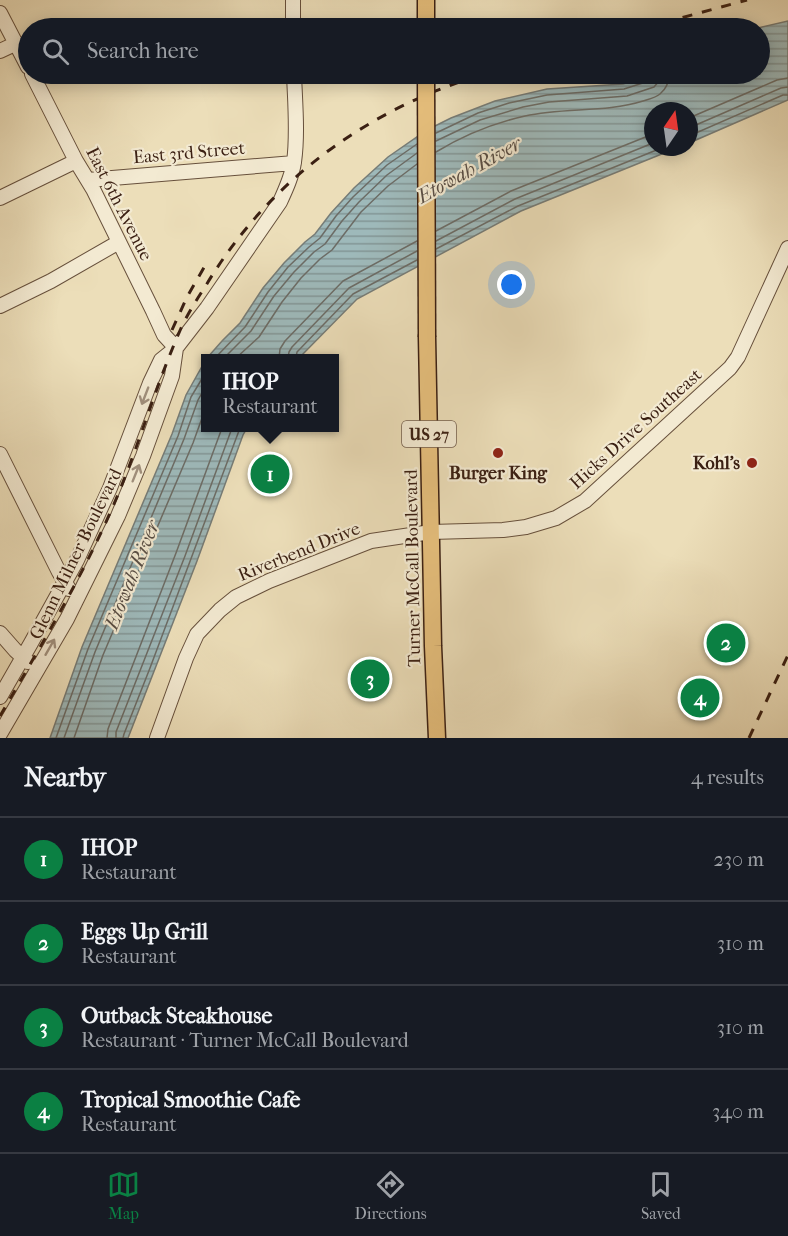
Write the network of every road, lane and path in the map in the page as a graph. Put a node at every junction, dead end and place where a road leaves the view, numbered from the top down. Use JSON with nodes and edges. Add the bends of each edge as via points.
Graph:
{"nodes":[{"id":1,"x":292,"y":0,"type":"edge"},
{"id":2,"x":426,"y":0,"type":"edge"},
{"id":3,"x":0,"y":13,"type":"edge"},
{"id":4,"x":293,"y":18,"type":"edge"},
{"id":5,"x":426,"y":18,"type":"edge"},
{"id":6,"x":17,"y":43,"type":"joint"},
{"id":7,"x":0,"y":51,"type":"edge"},
{"id":8,"x":37,"y":84,"type":"edge"},
{"id":9,"x":294,"y":84,"type":"edge"},
{"id":10,"x":426,"y":84,"type":"edge"},
{"id":11,"x":76,"y":161,"type":"junction"},
{"id":12,"x":294,"y":163,"type":"junction"},
{"id":13,"x":88,"y":180,"type":"junction"},
{"id":14,"x":0,"y":198,"type":"edge"},
{"id":15,"x":119,"y":242,"type":"junction"},
{"id":16,"x":788,"y":248,"type":"edge"},
{"id":17,"x":0,"y":306,"type":"edge"},
{"id":18,"x":176,"y":348,"type":"junction"},
{"id":19,"x":0,"y":454,"type":"edge"},
{"id":20,"x":431,"y":532,"type":"junction"},
{"id":21,"x":65,"y":583,"type":"junction"},
{"id":22,"x":77,"y":599,"type":"junction"},
{"id":23,"x":0,"y":633,"type":"edge"},
{"id":24,"x":23,"y":657,"type":"junction"},
{"id":25,"x":38,"y":670,"type":"junction"},
{"id":26,"x":0,"y":697,"type":"edge"},
{"id":27,"x":0,"y":734,"type":"edge"},
{"id":28,"x":157,"y":738,"type":"edge"},
{"id":29,"x":437,"y":738,"type":"edge"}],
"edges":[{"from":1,"to":4,"type":"street"},
{"from":2,"to":5,"type":"main road"},
{"from":3,"to":6,"type":"street"},
{"from":6,"to":7,"type":"street"},
{"from":8,"to":11,"type":"street","name":"East 6th Avenue"},
{"from":9,"to":12,"type":"street","name":"Glenn Milner Boulevard"},
{"from":10,"to":20,"type":"main road","name":"Turner McCall Boulevard","number":"US 27","bridge":true},
{"from":11,"to":13,"type":"street","name":"East 6th Avenue"},
{"from":11,"to":14,"type":"street"},
{"from":12,"to":13,"type":"street","name":"East 3rd Street"},
{"from":12,"to":18,"type":"street","name":"Glenn Milner Boulevard","via":[[280,202]]},
{"from":13,"to":15,"type":"street","name":"East 6th Avenue"},
{"from":15,"to":17,"type":"street"},
{"from":15,"to":18,"type":"street","name":"East 6th Avenue","via":[[164,335]]},
{"from":16,"to":20,"type":"street","name":"Hicks Drive Southeast","via":[[730,368],[585,501],[556,518],[526,527]]},
{"from":18,"to":21,"type":"street","name":"Glenn Milner Boulevard","one_way":true,"via":[[161,360],[150,383],[110,488]]},
{"from":22,"to":18,"type":"street","name":"Glenn Milner Boulevard","one_way":true,"via":[[143,456],[172,376]]},
{"from":19,"to":21,"type":"street"},
{"from":20,"to":28,"type":"street","name":"Riverbend Drive","via":[[371,541],[236,597],[197,634]]},
{"from":20,"to":29,"type":"main road","name":"Turner McCall Boulevard","number":"US 27"},
{"from":21,"to":22,"type":"street"},
{"from":21,"to":24,"type":"street","name":"Glenn Milner Boulevard"},
{"from":25,"to":22,"type":"street","name":"Glenn Milner Boulevard","one_way":true},
{"from":23,"to":24,"type":"street"},
{"from":24,"to":25,"type":"street"},
{"from":24,"to":26,"type":"street","name":"Glenn Milner Boulevard"},
{"from":25,"to":27,"type":"street","name":"Glenn Milner Boulevard"}]}
